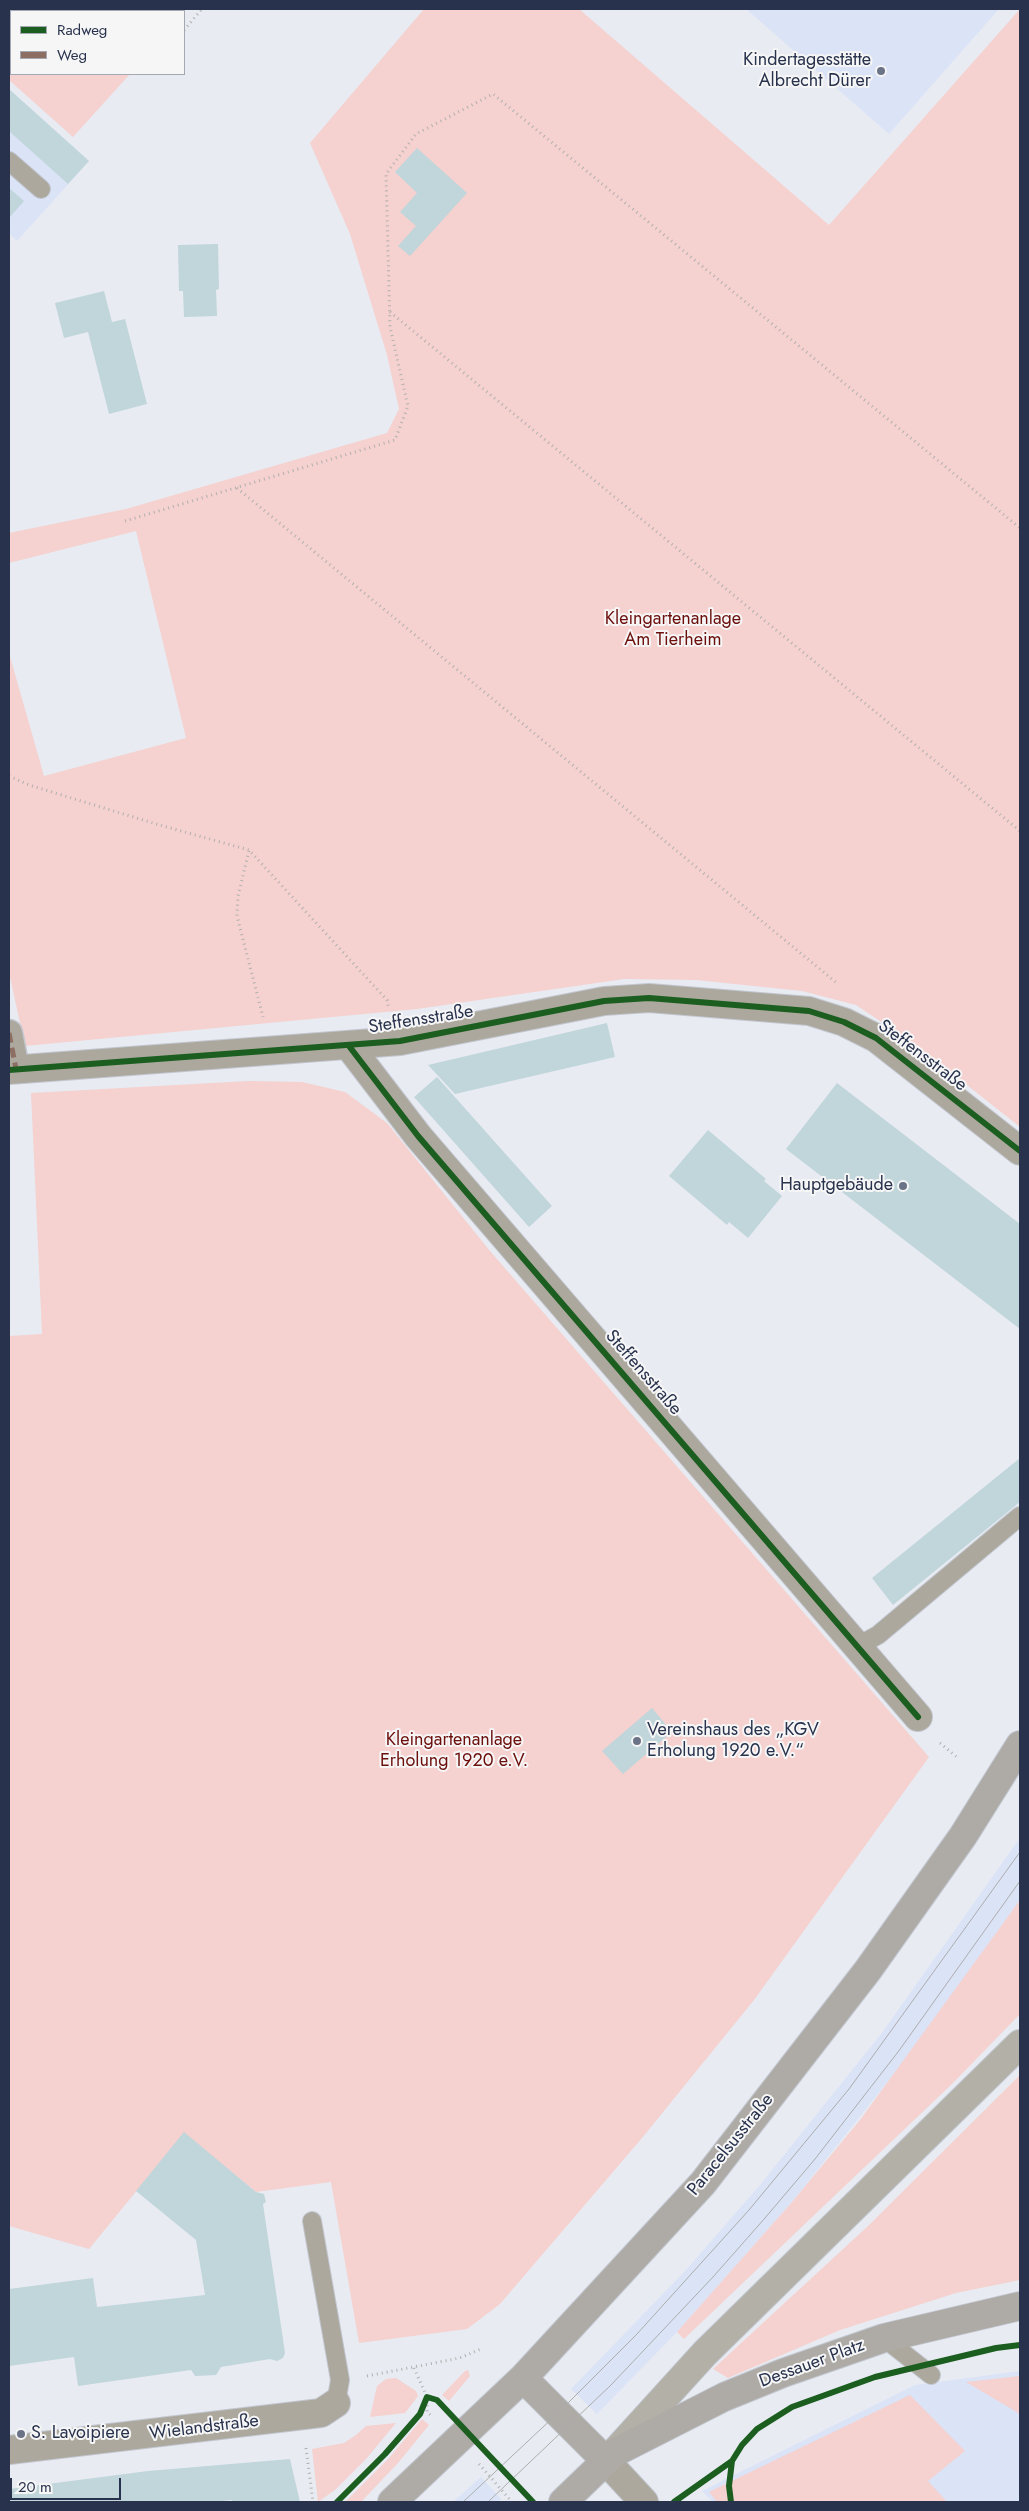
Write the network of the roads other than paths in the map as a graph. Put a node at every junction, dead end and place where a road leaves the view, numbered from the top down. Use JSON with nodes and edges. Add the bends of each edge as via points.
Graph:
{"nodes":[{"id":1,"x":9,"y":160,"type":"edge"},
{"id":2,"x":41,"y":189,"type":"dead end"},
{"id":3,"x":9,"y":1032,"type":"edge"},
{"id":4,"x":349,"y":1046,"type":"junction"},
{"id":5,"x":12,"y":1070,"type":"edge"},
{"id":6,"x":1020,"y":1151,"type":"edge"},
{"id":7,"x":1020,"y":1516,"type":"edge"},
{"id":8,"x":858,"y":1646,"type":"junction"},
{"id":9,"x":918,"y":1717,"type":"dead end"},
{"id":10,"x":1020,"y":1745,"type":"edge"},
{"id":11,"x":1020,"y":2044,"type":"edge"},
{"id":12,"x":312,"y":2221,"type":"dead end"},
{"id":13,"x":1020,"y":2306,"type":"edge"},
{"id":14,"x":884,"y":2338,"type":"junction"},
{"id":15,"x":930,"y":2375,"type":"dead end"},
{"id":16,"x":523,"y":2378,"type":"junction"},
{"id":17,"x":332,"y":2399,"type":"joint"},
{"id":18,"x":9,"y":2450,"type":"edge"},
{"id":19,"x":610,"y":2457,"type":"junction"},
{"id":20,"x":392,"y":2502,"type":"edge"},
{"id":21,"x":563,"y":2502,"type":"edge"},
{"id":22,"x":644,"y":2502,"type":"edge"}],
"edges":[{"from":1,"to":2,"type":"lane"},
{"from":3,"to":5,"type":"street","name":"Steffensstraße"},
{"from":4,"to":5,"type":"street","name":"Steffensstraße"},
{"from":4,"to":6,"type":"street","name":"Steffensstraße","via":[[400,1041],[604,1001],[649,998],[809,1011],[844,1022],[876,1038]]},
{"from":4,"to":8,"type":"street","name":"Steffensstraße","via":[[418,1136]]},
{"from":7,"to":8,"type":"lane","via":[[878,1635]]},
{"from":8,"to":9,"type":"street","name":"Steffensstraße"},
{"from":10,"to":16,"type":"main road","name":"Paracelsusstraße","via":[[963,1836],[868,1970],[702,2183]]},
{"from":11,"to":19,"type":"main road","via":[[705,2353]]},
{"from":12,"to":17,"type":"lane"},
{"from":13,"to":14,"type":"main road","name":"Dessauer Platz"},
{"from":14,"to":15,"type":"lane"},
{"from":14,"to":19,"type":"main road","name":"Dessauer Platz","via":[[724,2397]]},
{"from":16,"to":19,"type":"main road"},
{"from":16,"to":20,"type":"main road","name":"Paracelsusstraße"},
{"from":17,"to":18,"type":"street","name":"Wielandstraße"},
{"from":19,"to":21,"type":"main road"},
{"from":19,"to":22,"type":"street"}]}
